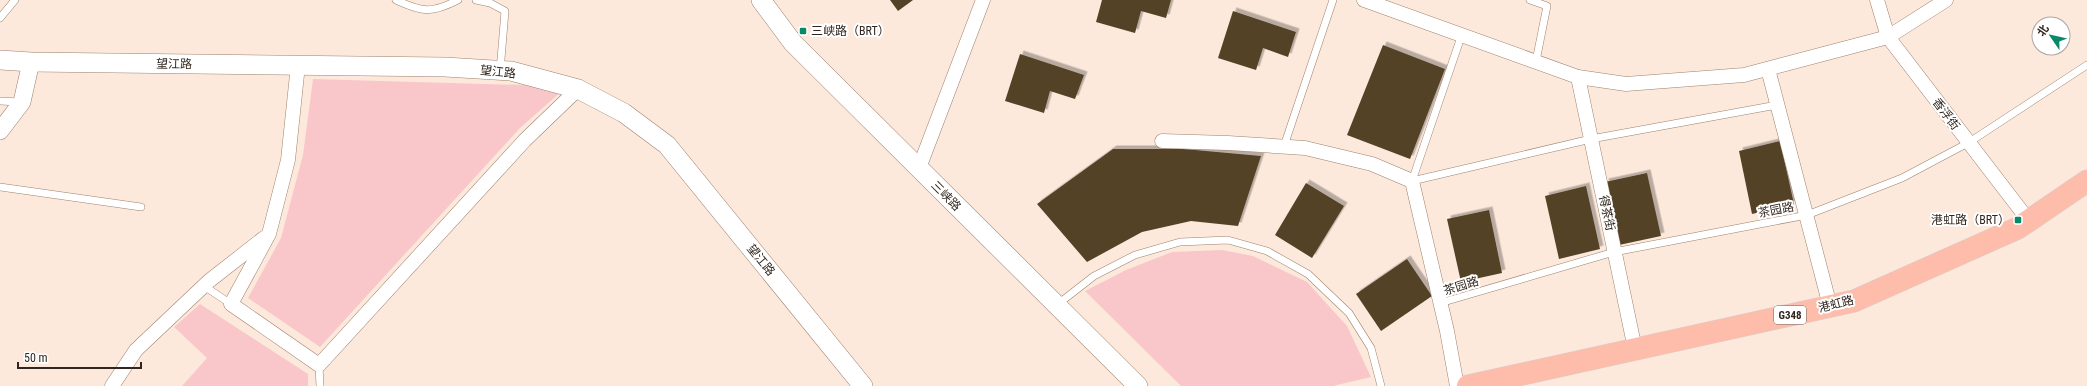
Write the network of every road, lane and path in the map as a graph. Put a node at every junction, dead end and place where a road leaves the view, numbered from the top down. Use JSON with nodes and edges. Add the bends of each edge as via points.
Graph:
{"nodes":[{"id":1,"x":15,"y":0,"type":"edge"},
{"id":2,"x":396,"y":0,"type":"edge"},
{"id":3,"x":458,"y":0,"type":"edge"},
{"id":4,"x":476,"y":0,"type":"edge"},
{"id":5,"x":761,"y":0,"type":"edge"},
{"id":6,"x":983,"y":0,"type":"edge"},
{"id":7,"x":1333,"y":0,"type":"edge"},
{"id":8,"x":1364,"y":0,"type":"edge"},
{"id":9,"x":1530,"y":0,"type":"edge"},
{"id":10,"x":1878,"y":0,"type":"edge"},
{"id":11,"x":1946,"y":0,"type":"edge"},
{"id":12,"x":0,"y":18,"type":"edge"},
{"id":13,"x":1462,"y":34,"type":"junction"},
{"id":14,"x":1888,"y":37,"type":"junction"},
{"id":15,"x":0,"y":60,"type":"edge"},
{"id":16,"x":1536,"y":61,"type":"junction"},
{"id":17,"x":31,"y":62,"type":"junction"},
{"id":18,"x":298,"y":65,"type":"junction"},
{"id":19,"x":2087,"y":65,"type":"edge"},
{"id":20,"x":1768,"y":69,"type":"junction"},
{"id":21,"x":500,"y":71,"type":"junction"},
{"id":22,"x":1578,"y":78,"type":"junction"},
{"id":23,"x":578,"y":89,"type":"junction"},
{"id":24,"x":0,"y":101,"type":"edge"},
{"id":25,"x":22,"y":102,"type":"junction"},
{"id":26,"x":1777,"y":105,"type":"junction"},
{"id":27,"x":0,"y":131,"type":"edge"},
{"id":28,"x":1591,"y":139,"type":"junction"},
{"id":29,"x":1162,"y":141,"type":"dead end"},
{"id":30,"x":1968,"y":143,"type":"junction"},
{"id":31,"x":1284,"y":146,"type":"junction"},
{"id":32,"x":919,"y":168,"type":"junction"},
{"id":33,"x":1412,"y":181,"type":"junction"},
{"id":34,"x":2087,"y":181,"type":"edge"},
{"id":35,"x":0,"y":187,"type":"edge"},
{"id":36,"x":141,"y":207,"type":"dead end"},
{"id":37,"x":1807,"y":215,"type":"junction"},
{"id":38,"x":2029,"y":221,"type":"junction"},
{"id":39,"x":269,"y":234,"type":"junction"},
{"id":40,"x":1614,"y":252,"type":"junction"},
{"id":41,"x":204,"y":286,"type":"junction"},
{"id":42,"x":230,"y":304,"type":"junction"},
{"id":43,"x":1440,"y":304,"type":"junction"},
{"id":44,"x":1056,"y":306,"type":"junction"},
{"id":45,"x":1830,"y":306,"type":"junction"},
{"id":46,"x":1635,"y":349,"type":"junction"},
{"id":47,"x":320,"y":365,"type":"junction"},
{"id":48,"x":112,"y":386,"type":"edge"},
{"id":49,"x":320,"y":386,"type":"edge"},
{"id":50,"x":863,"y":386,"type":"edge"},
{"id":51,"x":1138,"y":386,"type":"edge"},
{"id":52,"x":1382,"y":386,"type":"edge"},
{"id":53,"x":1457,"y":386,"type":"edge"},
{"id":54,"x":1468,"y":386,"type":"edge"}],
"edges":[{"from":1,"to":12,"type":"lane"},
{"from":2,"to":3,"type":"lane","via":[[426,12],[448,6]]},
{"from":4,"to":21,"type":"lane","via":[[490,3],[505,11]]},
{"from":5,"to":32,"type":"main road","name":"三峡路","via":[[793,43]]},
{"from":6,"to":32,"type":"street"},
{"from":7,"to":31,"type":"lane"},
{"from":8,"to":13,"type":"street"},
{"from":9,"to":16,"type":"lane","via":[[1547,6]]},
{"from":10,"to":14,"type":"street","name":"香浮街"},
{"from":11,"to":14,"type":"street"},
{"from":13,"to":16,"type":"street"},
{"from":13,"to":33,"type":"lane"},
{"from":14,"to":20,"type":"street"},
{"from":14,"to":30,"type":"street","name":"香浮街"},
{"from":15,"to":17,"type":"main road","name":"望江路"},
{"from":16,"to":22,"type":"street"},
{"from":17,"to":18,"type":"main road","name":"望江路"},
{"from":17,"to":25,"type":"street"},
{"from":18,"to":21,"type":"main road","name":"望江路","via":[[445,67]]},
{"from":18,"to":39,"type":"street","via":[[288,160]]},
{"from":19,"to":30,"type":"lane","name":"茶园路"},
{"from":20,"to":22,"type":"street","via":[[1744,75],[1626,84]]},
{"from":20,"to":26,"type":"street"},
{"from":21,"to":23,"type":"main road","name":"望江路","via":[[511,71]]},
{"from":22,"to":28,"type":"street","name":"得茶街"},
{"from":23,"to":47,"type":"street","via":[[525,140]]},
{"from":23,"to":50,"type":"main road","name":"望江路","via":[[624,113],[667,145]]},
{"from":24,"to":25,"type":"lane"},
{"from":25,"to":27,"type":"street"},
{"from":26,"to":28,"type":"lane"},
{"from":26,"to":37,"type":"street"},
{"from":28,"to":33,"type":"lane"},
{"from":28,"to":40,"type":"street","name":"得茶街"},
{"from":29,"to":31,"type":"street"},
{"from":30,"to":37,"type":"lane","name":"茶园路","via":[[1902,178]]},
{"from":30,"to":38,"type":"street","name":"香浮街"},
{"from":31,"to":33,"type":"street","via":[[1305,148],[1372,164]]},
{"from":32,"to":44,"type":"main road","name":"三峡路"},
{"from":33,"to":43,"type":"street"},
{"from":34,"to":38,"type":"highway","name":"港虹路","number":"G348"},
{"from":35,"to":36,"type":"lane"},
{"from":37,"to":40,"type":"lane","name":"茶园路"},
{"from":37,"to":45,"type":"street"},
{"from":38,"to":45,"type":"highway","name":"港虹路","number":"G348","via":[[1854,301]]},
{"from":39,"to":41,"type":"street"},
{"from":39,"to":42,"type":"street"},
{"from":40,"to":43,"type":"lane","name":"茶园路"},
{"from":40,"to":46,"type":"street","name":"得茶街"},
{"from":41,"to":42,"type":"lane"},
{"from":41,"to":48,"type":"street","via":[[136,350]]},
{"from":42,"to":47,"type":"street"},
{"from":43,"to":53,"type":"street"},
{"from":44,"to":51,"type":"main road","name":"三峡路"},
{"from":44,"to":52,"type":"lane","via":[[1094,276],[1135,255],[1180,242],[1228,240],[1267,251],[1308,274],[1349,313],[1371,348]]},
{"from":45,"to":46,"type":"highway","name":"港虹路","number":"G348"},
{"from":46,"to":54,"type":"highway","name":"港虹路","number":"G348"},
{"from":47,"to":49,"type":"lane"}]}
